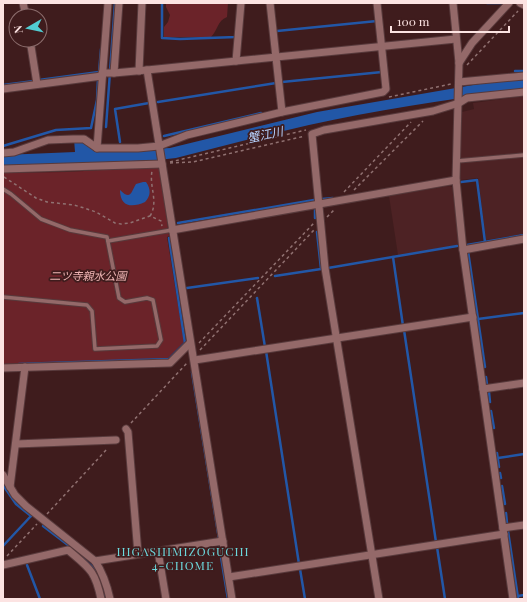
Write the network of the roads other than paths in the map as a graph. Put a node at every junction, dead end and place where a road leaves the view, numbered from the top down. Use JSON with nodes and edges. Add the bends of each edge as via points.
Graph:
{"nodes":[{"id":1,"x":108,"y":3,"type":"edge"},
{"id":2,"x":120,"y":3,"type":"edge"},
{"id":3,"x":142,"y":3,"type":"edge"},
{"id":4,"x":241,"y":3,"type":"edge"},
{"id":5,"x":270,"y":3,"type":"edge"},
{"id":6,"x":378,"y":3,"type":"edge"},
{"id":7,"x":454,"y":3,"type":"edge"},
{"id":8,"x":509,"y":3,"type":"edge"},
{"id":9,"x":520,"y":3,"type":"edge"},
{"id":10,"x":524,"y":5,"type":"edge"},
{"id":11,"x":456,"y":39,"type":"junction"},
{"id":12,"x":382,"y":46,"type":"junction"},
{"id":13,"x":31,"y":48,"type":"edge"},
{"id":14,"x":276,"y":57,"type":"junction"},
{"id":15,"x":236,"y":61,"type":"junction"},
{"id":16,"x":459,"y":63,"type":"junction"},
{"id":17,"x":148,"y":70,"type":"junction"},
{"id":18,"x":139,"y":71,"type":"junction"},
{"id":19,"x":107,"y":73,"type":"junction"},
{"id":20,"x":524,"y":76,"type":"edge"},
{"id":21,"x":37,"y":84,"type":"junction"},
{"id":22,"x":459,"y":84,"type":"junction"},
{"id":23,"x":3,"y":89,"type":"edge"},
{"id":24,"x":524,"y":92,"type":"edge"},
{"id":25,"x":459,"y":102,"type":"junction"},
{"id":26,"x":282,"y":112,"type":"junction"},
{"id":27,"x":159,"y":146,"type":"junction"},
{"id":28,"x":97,"y":148,"type":"junction"},
{"id":29,"x":3,"y":153,"type":"edge"},
{"id":30,"x":524,"y":155,"type":"edge"},
{"id":31,"x":457,"y":161,"type":"junction"},
{"id":32,"x":162,"y":164,"type":"junction"},
{"id":33,"x":3,"y":169,"type":"edge"},
{"id":34,"x":456,"y":180,"type":"junction"},
{"id":35,"x":3,"y":189,"type":"edge"},
{"id":36,"x":319,"y":204,"type":"junction"},
{"id":37,"x":172,"y":230,"type":"junction"},
{"id":38,"x":524,"y":239,"type":"edge"},
{"id":39,"x":108,"y":241,"type":"junction"},
{"id":40,"x":463,"y":250,"type":"junction"},
{"id":41,"x":3,"y":297,"type":"edge"},
{"id":42,"x":473,"y":317,"type":"junction"},
{"id":43,"x":336,"y":338,"type":"junction"},
{"id":44,"x":193,"y":353,"type":"junction"},
{"id":45,"x":25,"y":367,"type":"junction"},
{"id":46,"x":3,"y":368,"type":"edge"},
{"id":47,"x":524,"y":383,"type":"edge"},
{"id":48,"x":483,"y":389,"type":"junction"},
{"id":49,"x":126,"y":429,"type":"road end"},
{"id":50,"x":116,"y":440,"type":"road end"},
{"id":51,"x":16,"y":444,"type":"junction"},
{"id":52,"x":3,"y":475,"type":"edge"},
{"id":53,"x":10,"y":487,"type":"junction"},
{"id":54,"x":524,"y":525,"type":"edge"},
{"id":55,"x":503,"y":531,"type":"junction"},
{"id":56,"x":223,"y":541,"type":"junction"},
{"id":57,"x":158,"y":551,"type":"junction"},
{"id":58,"x":138,"y":554,"type":"junction"},
{"id":59,"x":371,"y":555,"type":"junction"},
{"id":60,"x":95,"y":561,"type":"junction"},
{"id":61,"x":3,"y":566,"type":"edge"},
{"id":62,"x":228,"y":577,"type":"junction"},
{"id":63,"x":101,"y":599,"type":"edge"},
{"id":64,"x":110,"y":599,"type":"edge"},
{"id":65,"x":166,"y":599,"type":"edge"},
{"id":66,"x":232,"y":599,"type":"edge"},
{"id":67,"x":379,"y":599,"type":"edge"},
{"id":68,"x":513,"y":599,"type":"edge"}],
"edges":[{"from":1,"to":19,"type":"street"},
{"from":2,"to":19,"type":"street"},
{"from":3,"to":18,"type":"street"},
{"from":4,"to":15,"type":"street"},
{"from":5,"to":14,"type":"street"},
{"from":6,"to":12,"type":"street"},
{"from":7,"to":11,"type":"street"},
{"from":8,"to":16,"type":"street","via":[[472,43]]},
{"from":9,"to":10,"type":"street"},
{"from":11,"to":12,"type":"street"},
{"from":11,"to":16,"type":"street"},
{"from":12,"to":14,"type":"street"},
{"from":12,"to":26,"type":"street","via":[[386,89],[383,92]]},
{"from":13,"to":21,"type":"street"},
{"from":14,"to":15,"type":"street"},
{"from":14,"to":26,"type":"street"},
{"from":15,"to":17,"type":"street"},
{"from":16,"to":22,"type":"street"},
{"from":17,"to":18,"type":"street"},
{"from":17,"to":27,"type":"street"},
{"from":18,"to":19,"type":"street"},
{"from":19,"to":21,"type":"street"},
{"from":19,"to":28,"type":"street"},
{"from":20,"to":22,"type":"street"},
{"from":21,"to":23,"type":"street"},
{"from":22,"to":25,"type":"street"},
{"from":24,"to":25,"type":"street","via":[[467,98]]},
{"from":25,"to":31,"type":"street"},
{"from":25,"to":36,"type":"street","via":[[433,111],[312,134]]},
{"from":26,"to":27,"type":"street","via":[[187,135]]},
{"from":27,"to":28,"type":"street"},
{"from":27,"to":32,"type":"street"},
{"from":28,"to":29,"type":"street","via":[[84,139],[48,140],[14,152]]},
{"from":30,"to":31,"type":"lane"},
{"from":31,"to":34,"type":"street"},
{"from":32,"to":33,"type":"street"},
{"from":32,"to":37,"type":"street"},
{"from":34,"to":36,"type":"street"},
{"from":34,"to":40,"type":"street"},
{"from":35,"to":39,"type":"lane","via":[[41,219],[70,230],[107,237]]},
{"from":36,"to":37,"type":"street"},
{"from":36,"to":43,"type":"street","via":[[325,268]]},
{"from":37,"to":39,"type":"lane"},
{"from":37,"to":44,"type":"street"},
{"from":38,"to":40,"type":"street"},
{"from":39,"to":41,"type":"lane","via":[[119,298],[125,302],[147,298],[153,300],[160,340],[157,346],[96,349],[92,311],[87,305]]},
{"from":40,"to":42,"type":"street"},
{"from":42,"to":43,"type":"street"},
{"from":42,"to":48,"type":"street"},
{"from":43,"to":44,"type":"street"},
{"from":43,"to":59,"type":"street"},
{"from":44,"to":45,"type":"street","via":[[170,362]]},
{"from":44,"to":56,"type":"street"},
{"from":45,"to":46,"type":"street"},
{"from":45,"to":51,"type":"street"},
{"from":47,"to":48,"type":"street"},
{"from":48,"to":55,"type":"street"},
{"from":49,"to":58,"type":"street"},
{"from":50,"to":51,"type":"street"},
{"from":51,"to":53,"type":"street"},
{"from":52,"to":53,"type":"street"},
{"from":53,"to":60,"type":"street","via":[[26,506]]},
{"from":54,"to":55,"type":"street"},
{"from":55,"to":59,"type":"street"},
{"from":55,"to":68,"type":"street"},
{"from":56,"to":57,"type":"street"},
{"from":56,"to":62,"type":"street"},
{"from":57,"to":58,"type":"street"},
{"from":57,"to":65,"type":"street"},
{"from":58,"to":60,"type":"street"},
{"from":59,"to":62,"type":"street"},
{"from":59,"to":67,"type":"street"},
{"from":60,"to":64,"type":"street","via":[[106,581]]},
{"from":61,"to":63,"type":"street","via":[[68,550],[93,573]]},
{"from":62,"to":66,"type":"street"}]}
